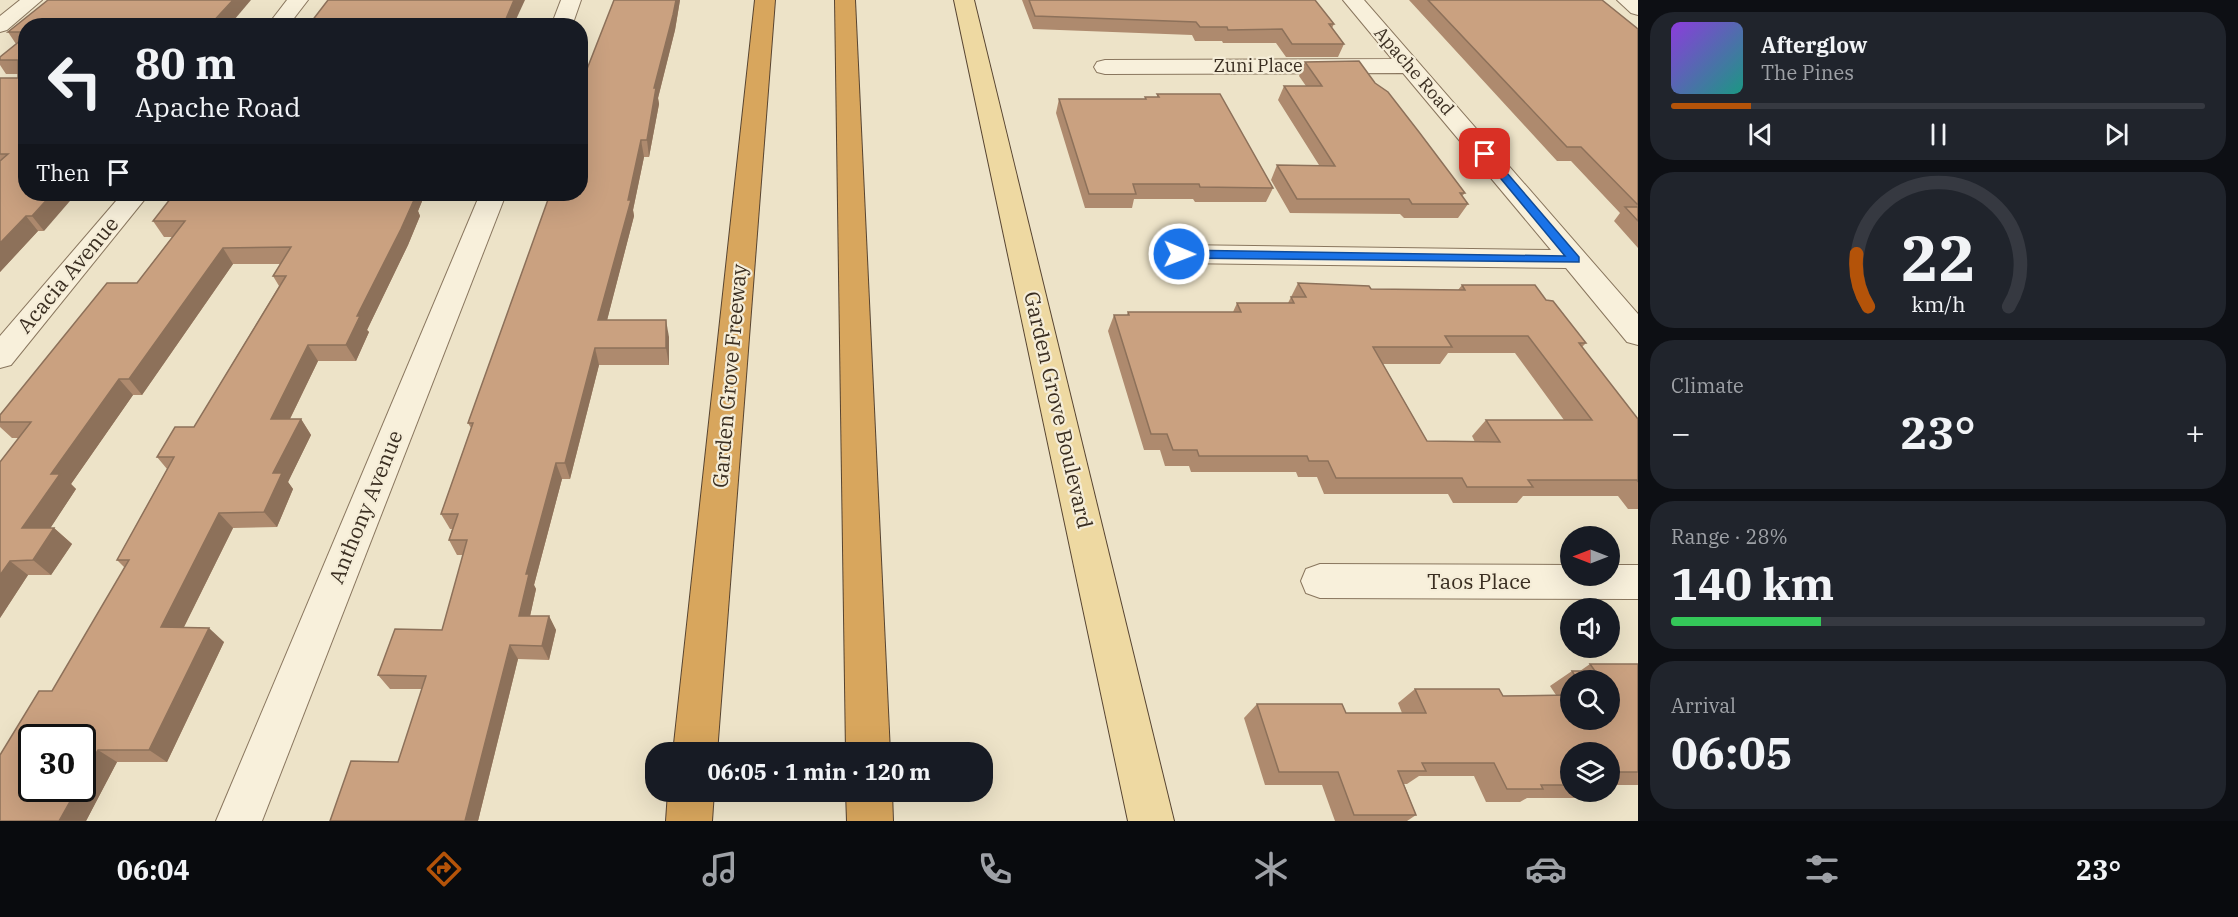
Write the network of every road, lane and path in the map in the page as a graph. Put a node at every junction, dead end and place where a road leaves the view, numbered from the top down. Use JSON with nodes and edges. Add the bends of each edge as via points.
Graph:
{"nodes":[{"id":1,"x":32,"y":0,"type":"edge"},
{"id":2,"x":298,"y":0,"type":"edge"},
{"id":3,"x":571,"y":0,"type":"edge"},
{"id":4,"x":765,"y":0,"type":"edge"},
{"id":5,"x":845,"y":0,"type":"edge"},
{"id":6,"x":964,"y":0,"type":"edge"},
{"id":7,"x":1353,"y":0,"type":"edge"},
{"id":8,"x":1627,"y":0,"type":"edge"},
{"id":9,"x":1638,"y":9,"type":"edge"},
{"id":10,"x":283,"y":18,"type":"edge"},
{"id":11,"x":564,"y":18,"type":"edge"},
{"id":12,"x":0,"y":26,"type":"edge"},
{"id":13,"x":1411,"y":66,"type":"junction"},
{"id":14,"x":1105,"y":67,"type":"dead end"},
{"id":15,"x":130,"y":201,"type":"edge"},
{"id":16,"x":490,"y":201,"type":"edge"},
{"id":17,"x":1179,"y":254,"type":"dead end"},
{"id":18,"x":1575,"y":260,"type":"junction"},
{"id":19,"x":1638,"y":334,"type":"edge"},
{"id":20,"x":0,"y":357,"type":"edge"},
{"id":21,"x":1320,"y":581,"type":"dead end"},
{"id":22,"x":1638,"y":582,"type":"edge"},
{"id":23,"x":696,"y":742,"type":"edge"},
{"id":24,"x":868,"y":742,"type":"edge"},
{"id":25,"x":690,"y":802,"type":"edge"},
{"id":26,"x":869,"y":802,"type":"edge"},
{"id":27,"x":239,"y":821,"type":"edge"},
{"id":28,"x":688,"y":821,"type":"edge"},
{"id":29,"x":870,"y":821,"type":"edge"},
{"id":30,"x":1151,"y":821,"type":"edge"}],
"edges":[{"from":1,"to":12,"type":"street"},
{"from":2,"to":10,"type":"street"},
{"from":3,"to":11,"type":"street"},
{"from":4,"to":23,"type":"highway","name":"Garden Grove Freeway"},
{"from":5,"to":24,"type":"highway"},
{"from":6,"to":30,"type":"main road","name":"Garden Grove Boulevard"},
{"from":7,"to":13,"type":"street","name":"Apache Road"},
{"from":8,"to":9,"type":"street"},
{"from":13,"to":14,"type":"street","name":"Zuni Place"},
{"from":13,"to":18,"type":"street","name":"Apache Road"},
{"from":15,"to":20,"type":"street","name":"Acacia Avenue"},
{"from":16,"to":27,"type":"street","name":"Anthony Avenue"},
{"from":17,"to":18,"type":"street"},
{"from":18,"to":19,"type":"street","name":"Apache Road"},
{"from":21,"to":22,"type":"street","name":"Taos Place"},
{"from":25,"to":28,"type":"highway"},
{"from":26,"to":29,"type":"highway"}]}
